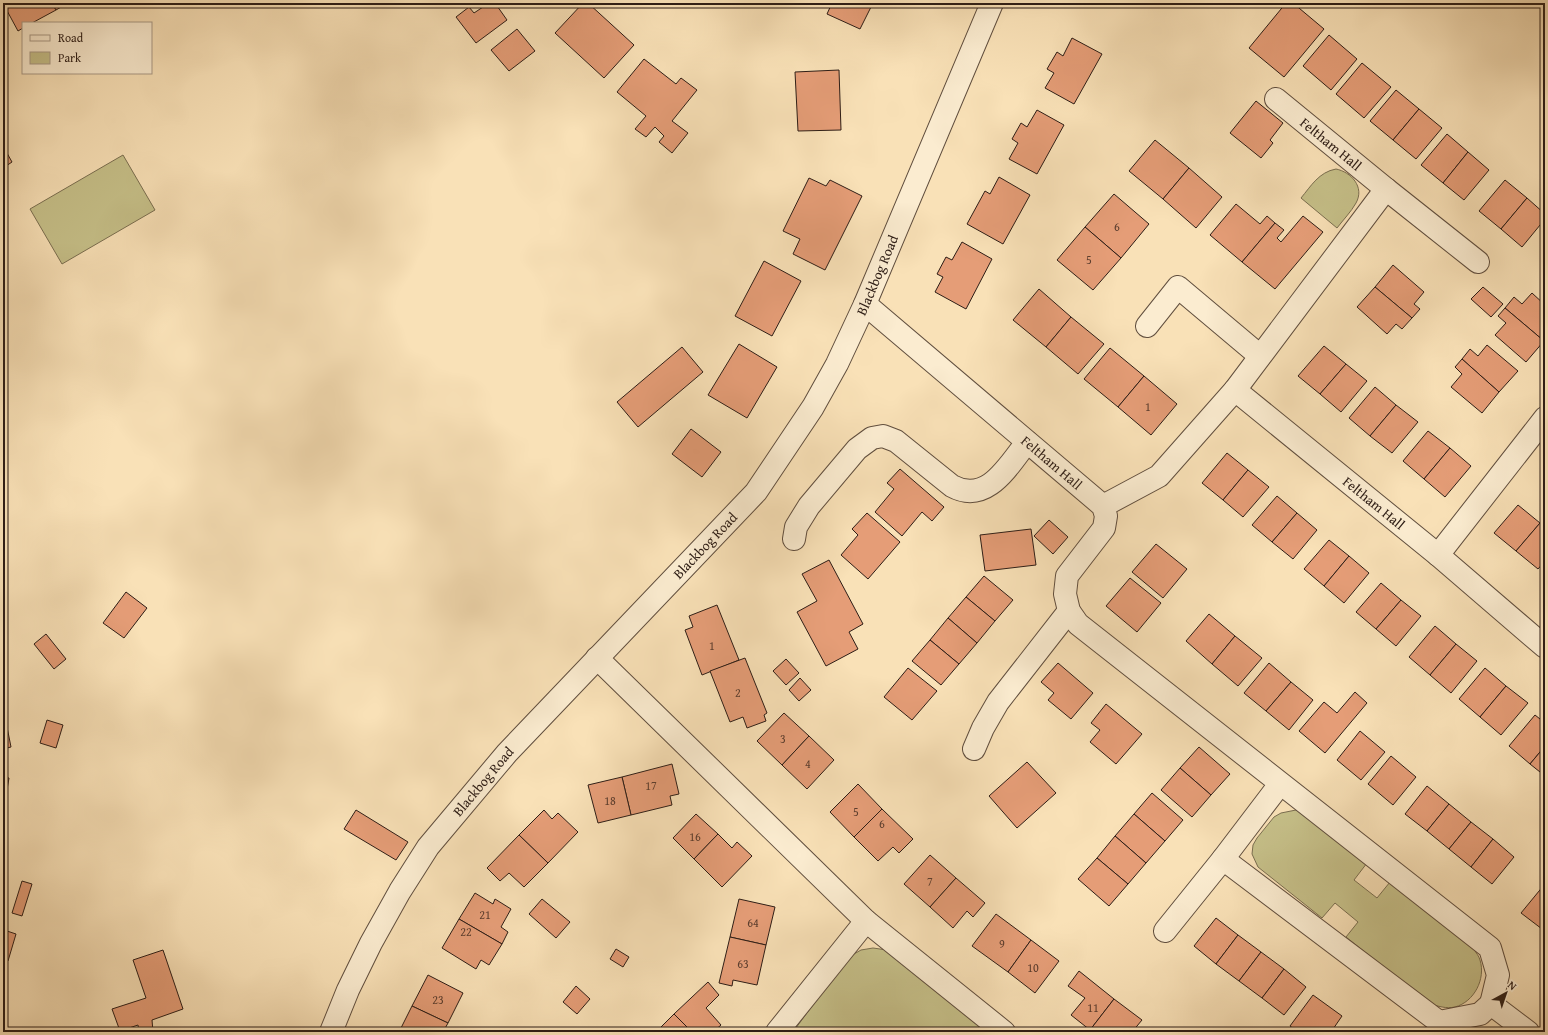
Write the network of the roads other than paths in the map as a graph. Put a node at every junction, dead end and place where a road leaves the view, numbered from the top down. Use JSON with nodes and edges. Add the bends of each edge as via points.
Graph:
{"nodes":[{"id":1,"x":992,"y":3,"type":"edge"},
{"id":2,"x":1276,"y":99,"type":"dead end"},
{"id":3,"x":1386,"y":189,"type":"junction"},
{"id":4,"x":1478,"y":262,"type":"dead end"},
{"id":5,"x":865,"y":304,"type":"junction"},
{"id":6,"x":1147,"y":326,"type":"dead end"},
{"id":7,"x":1260,"y":356,"type":"junction"},
{"id":8,"x":1235,"y":390,"type":"junction"},
{"id":9,"x":1545,"y":418,"type":"edge"},
{"id":10,"x":1027,"y":442,"type":"junction"},
{"id":11,"x":1103,"y":506,"type":"junction"},
{"id":12,"x":794,"y":539,"type":"dead end"},
{"id":13,"x":1438,"y":556,"type":"junction"},
{"id":14,"x":1068,"y":611,"type":"junction"},
{"id":15,"x":1545,"y":647,"type":"edge"},
{"id":16,"x":597,"y":658,"type":"junction"},
{"id":17,"x":974,"y":748,"type":"dead end"},
{"id":18,"x":1280,"y":784,"type":"junction"},
{"id":19,"x":1223,"y":859,"type":"junction"},
{"id":20,"x":866,"y":921,"type":"junction"},
{"id":21,"x":1165,"y":931,"type":"dead end"},
{"id":22,"x":1491,"y":1004,"type":"junction"},
{"id":23,"x":330,"y":1032,"type":"edge"},
{"id":24,"x":777,"y":1032,"type":"edge"},
{"id":25,"x":1004,"y":1032,"type":"edge"},
{"id":26,"x":1528,"y":1032,"type":"edge"}],
"edges":[{"from":1,"to":5,"type":"street","name":"Blackbog Road"},
{"from":2,"to":3,"type":"street","name":"Feltham Hall"},
{"from":3,"to":4,"type":"street","name":"Feltham Hall"},
{"from":3,"to":7,"type":"street"},
{"from":5,"to":10,"type":"street","name":"Feltham Hall"},
{"from":5,"to":16,"type":"street","name":"Blackbog Road","via":[[837,364],[813,407],[756,492]]},
{"from":6,"to":7,"type":"street","via":[[1178,287]]},
{"from":7,"to":8,"type":"street"},
{"from":8,"to":11,"type":"street","via":[[1159,476]]},
{"from":8,"to":13,"type":"street","name":"Feltham Hall"},
{"from":9,"to":13,"type":"street"},
{"from":10,"to":11,"type":"street","name":"Feltham Hall"},
{"from":10,"to":12,"type":"street","via":[[1002,474],[983,488],[970,492],[952,486],[896,440],[882,436],[872,438],[857,449],[810,506],[796,527]]},
{"from":11,"to":14,"type":"street","via":[[1106,516],[1104,528],[1067,576],[1065,594]]},
{"from":13,"to":15,"type":"street","name":"Feltham Hall"},
{"from":14,"to":17,"type":"street","via":[[998,702]]},
{"from":14,"to":18,"type":"street","via":[[1078,624]]},
{"from":16,"to":20,"type":"street"},
{"from":16,"to":23,"type":"street","name":"Blackbog Road","via":[[506,753],[428,847],[371,943]]},
{"from":18,"to":19,"type":"street"},
{"from":18,"to":22,"type":"street","via":[[1490,948],[1498,975]]},
{"from":19,"to":21,"type":"street"},
{"from":19,"to":22,"type":"street","via":[[1439,1022],[1480,1014]]},
{"from":20,"to":24,"type":"street"},
{"from":20,"to":25,"type":"street"},
{"from":22,"to":26,"type":"street"}]}
